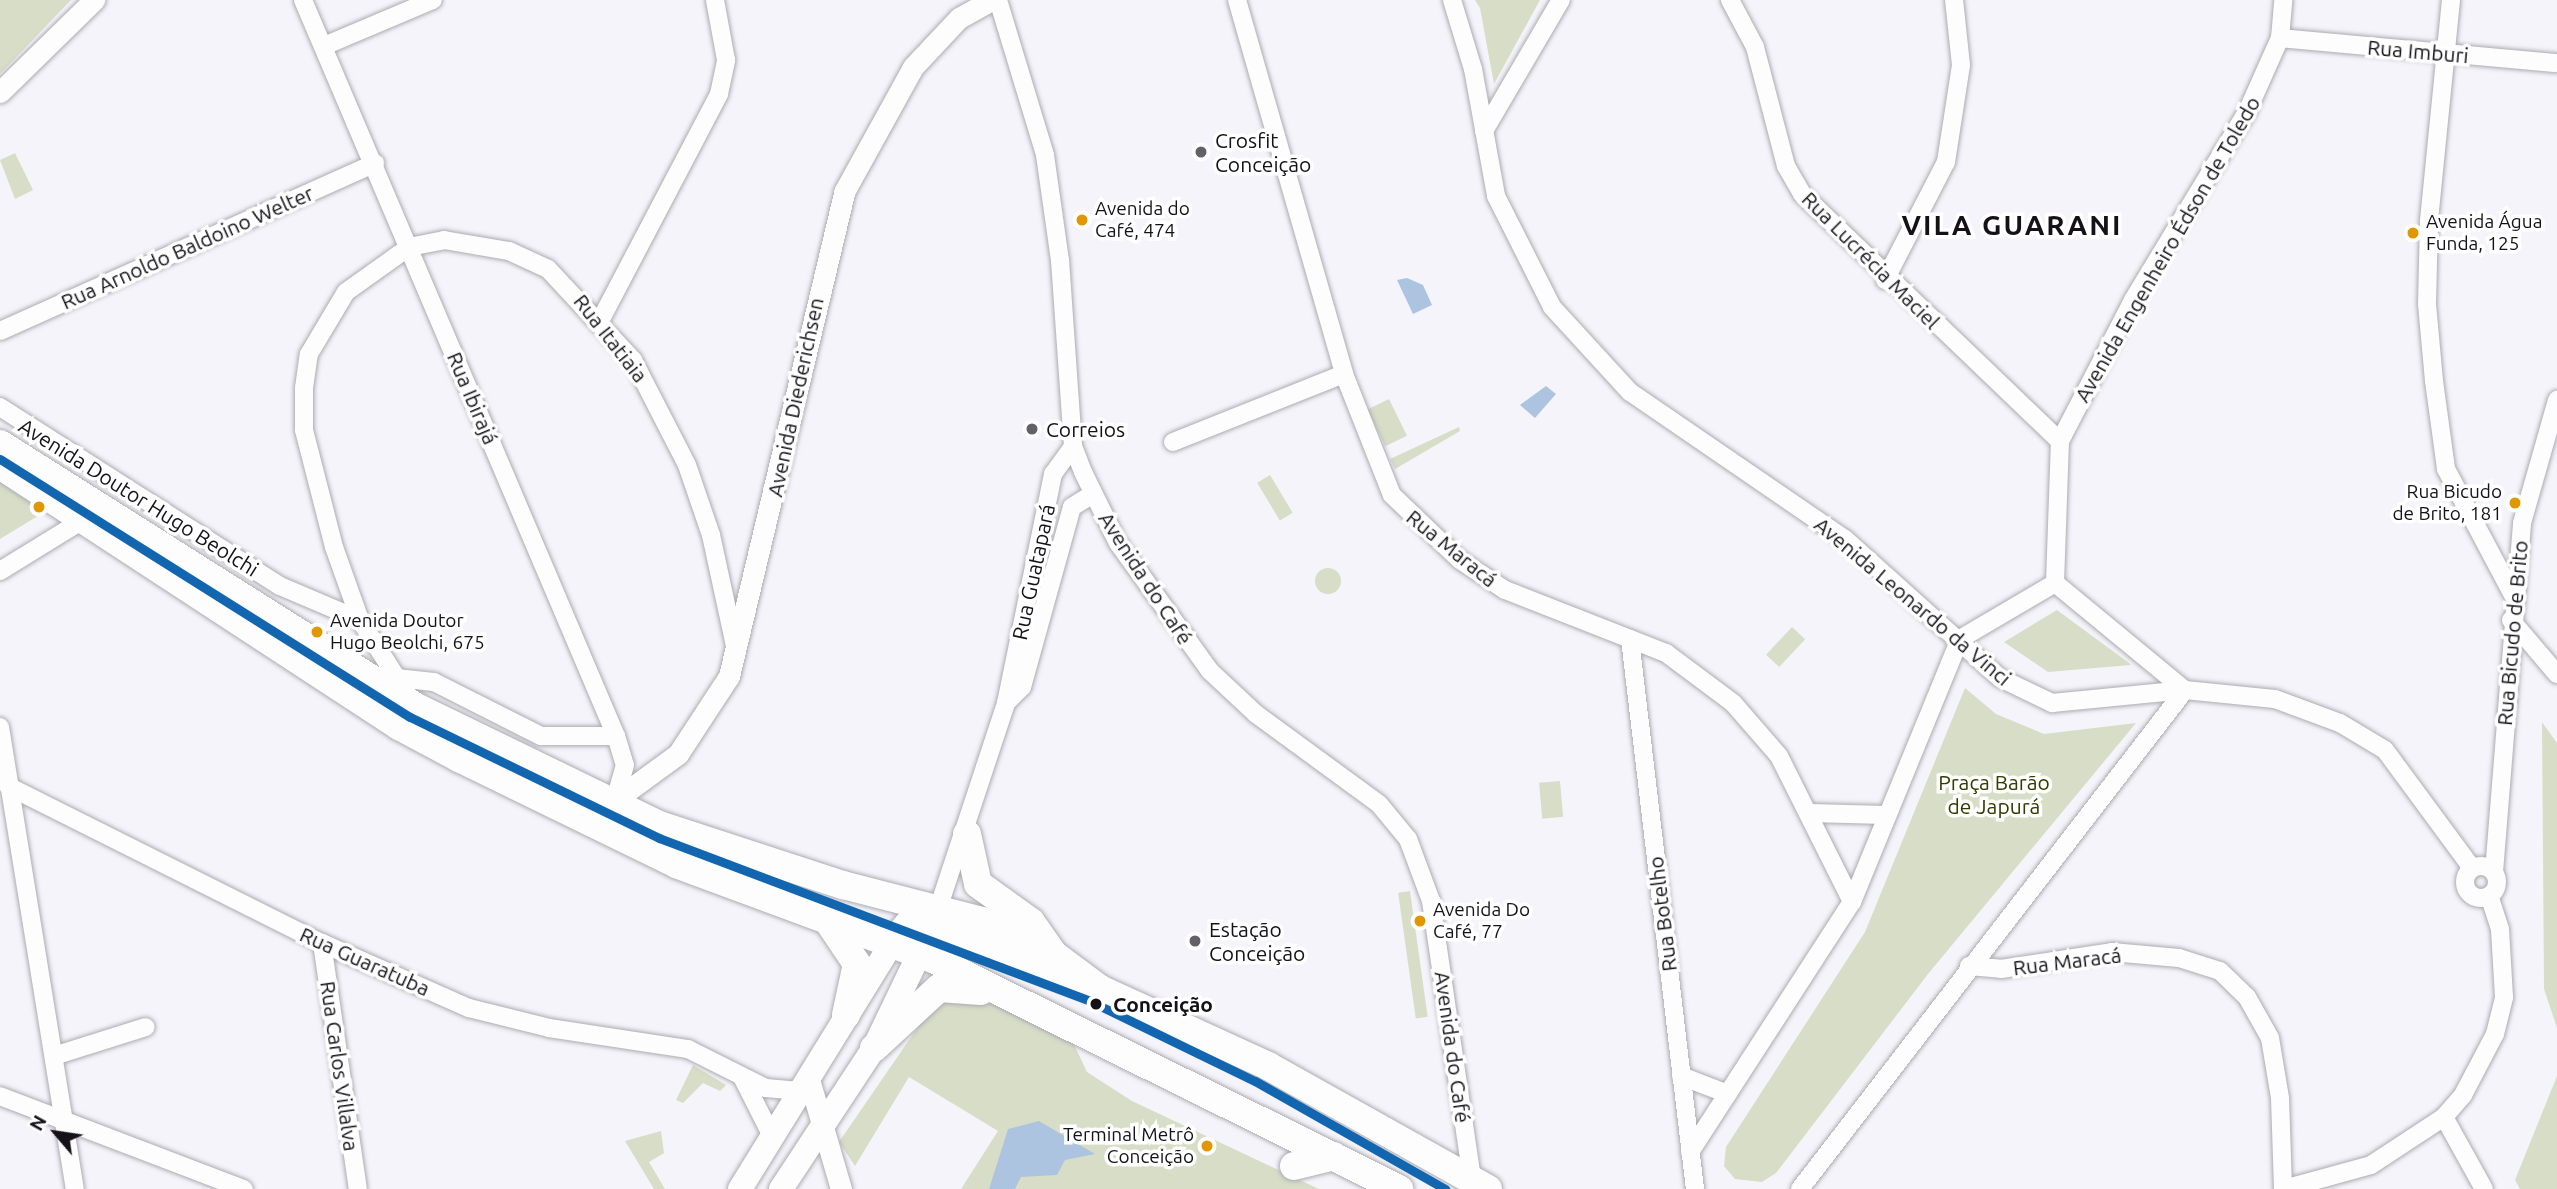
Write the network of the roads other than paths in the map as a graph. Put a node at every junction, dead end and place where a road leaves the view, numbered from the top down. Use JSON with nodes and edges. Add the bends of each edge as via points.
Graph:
{"nodes":[{"id":1,"x":94,"y":0,"type":"edge"},
{"id":2,"x":303,"y":0,"type":"edge"},
{"id":3,"x":433,"y":0,"type":"edge"},
{"id":4,"x":715,"y":0,"type":"edge"},
{"id":5,"x":991,"y":0,"type":"edge"},
{"id":6,"x":998,"y":0,"type":"edge"},
{"id":7,"x":1237,"y":0,"type":"edge"},
{"id":8,"x":1452,"y":0,"type":"edge"},
{"id":9,"x":1562,"y":0,"type":"edge"},
{"id":10,"x":1730,"y":0,"type":"edge"},
{"id":11,"x":1954,"y":0,"type":"edge"},
{"id":12,"x":2284,"y":0,"type":"edge"},
{"id":13,"x":2451,"y":0,"type":"edge"},
{"id":14,"x":2280,"y":38,"type":"junction"},
{"id":15,"x":324,"y":46,"type":"junction"},
{"id":16,"x":2446,"y":53,"type":"junction"},
{"id":17,"x":2557,"y":63,"type":"edge"},
{"id":18,"x":0,"y":92,"type":"edge"},
{"id":19,"x":1483,"y":131,"type":"junction"},
{"id":20,"x":375,"y":163,"type":"junction"},
{"id":21,"x":409,"y":247,"type":"junction"},
{"id":22,"x":1885,"y":280,"type":"junction"},
{"id":23,"x":601,"y":319,"type":"junction"},
{"id":24,"x":0,"y":331,"type":"edge"},
{"id":25,"x":1344,"y":374,"type":"junction"},
{"id":26,"x":2557,"y":400,"type":"edge"},
{"id":27,"x":0,"y":407,"type":"edge"},
{"id":28,"x":2060,"y":441,"type":"junction"},
{"id":29,"x":1173,"y":442,"type":"dead end"},
{"id":30,"x":0,"y":444,"type":"edge"},
{"id":31,"x":1073,"y":446,"type":"junction"},
{"id":32,"x":0,"y":465,"type":"edge"},
{"id":33,"x":1093,"y":494,"type":"junction"},
{"id":34,"x":83,"y":520,"type":"junction"},
{"id":35,"x":174,"y":553,"type":"junction"},
{"id":36,"x":0,"y":571,"type":"edge"},
{"id":37,"x":2055,"y":583,"type":"junction"},
{"id":38,"x":280,"y":586,"type":"junction"},
{"id":39,"x":2513,"y":595,"type":"junction"},
{"id":40,"x":264,"y":612,"type":"junction"},
{"id":41,"x":360,"y":620,"type":"junction"},
{"id":42,"x":2511,"y":620,"type":"junction"},
{"id":43,"x":1630,"y":639,"type":"junction"},
{"id":44,"x":1960,"y":639,"type":"junction"},
{"id":45,"x":737,"y":655,"type":"junction"},
{"id":46,"x":2557,"y":674,"type":"edge"},
{"id":47,"x":396,"y":678,"type":"junction"},
{"id":48,"x":2186,"y":690,"type":"junction"},
{"id":49,"x":1006,"y":703,"type":"junction"},
{"id":50,"x":414,"y":706,"type":"junction"},
{"id":51,"x":0,"y":727,"type":"edge"},
{"id":52,"x":615,"y":736,"type":"junction"},
{"id":53,"x":510,"y":782,"type":"junction"},
{"id":54,"x":8,"y":786,"type":"junction"},
{"id":55,"x":615,"y":800,"type":"junction"},
{"id":56,"x":1809,"y":813,"type":"junction"},
{"id":57,"x":1886,"y":815,"type":"junction"},
{"id":58,"x":967,"y":834,"type":"junction"},
{"id":59,"x":2472,"y":868,"type":"junction"},
{"id":60,"x":2494,"y":872,"type":"junction"},
{"id":61,"x":2489,"y":896,"type":"junction"},
{"id":62,"x":1852,"y":902,"type":"junction"},
{"id":63,"x":824,"y":917,"type":"junction"},
{"id":64,"x":935,"y":918,"type":"junction"},
{"id":65,"x":322,"y":943,"type":"junction"},
{"id":66,"x":892,"y":943,"type":"junction"},
{"id":67,"x":921,"y":954,"type":"junction"},
{"id":68,"x":1053,"y":954,"type":"junction"},
{"id":69,"x":1969,"y":966,"type":"junction"},
{"id":70,"x":1100,"y":989,"type":"junction"},
{"id":71,"x":998,"y":994,"type":"junction"},
{"id":72,"x":846,"y":1015,"type":"junction"},
{"id":73,"x":146,"y":1027,"type":"dead end"},
{"id":74,"x":874,"y":1048,"type":"junction"},
{"id":75,"x":54,"y":1056,"type":"junction"},
{"id":76,"x":1681,"y":1076,"type":"junction"},
{"id":77,"x":742,"y":1077,"type":"junction"},
{"id":78,"x":804,"y":1084,"type":"junction"},
{"id":79,"x":1728,"y":1094,"type":"junction"},
{"id":80,"x":0,"y":1097,"type":"edge"},
{"id":81,"x":2444,"y":1117,"type":"junction"},
{"id":82,"x":67,"y":1126,"type":"junction"},
{"id":83,"x":820,"y":1130,"type":"junction"},
{"id":84,"x":773,"y":1138,"type":"junction"},
{"id":85,"x":1690,"y":1152,"type":"junction"},
{"id":86,"x":1335,"y":1156,"type":"junction"},
{"id":87,"x":1294,"y":1166,"type":"dead end"},
{"id":88,"x":1478,"y":1186,"type":"edge"},
{"id":89,"x":75,"y":1189,"type":"edge"},
{"id":90,"x":244,"y":1189,"type":"edge"},
{"id":91,"x":358,"y":1189,"type":"edge"},
{"id":92,"x":740,"y":1189,"type":"edge"},
{"id":93,"x":780,"y":1189,"type":"edge"},
{"id":94,"x":841,"y":1189,"type":"edge"},
{"id":95,"x":1399,"y":1189,"type":"edge"},
{"id":96,"x":1695,"y":1189,"type":"edge"},
{"id":97,"x":1800,"y":1189,"type":"edge"},
{"id":98,"x":2283,"y":1189,"type":"edge"},
{"id":99,"x":2484,"y":1189,"type":"edge"}],
"edges":[{"from":1,"to":18,"type":"street"},
{"from":2,"to":15,"type":"street","name":"Rua Ibirajá"},
{"from":3,"to":15,"type":"street"},
{"from":4,"to":23,"type":"street","via":[[726,60],[719,94]]},
{"from":5,"to":45,"type":"street","name":"Avenida Diederichsen","via":[[959,18],[913,67],[844,192]]},
{"from":6,"to":31,"type":"street","name":"Avenida do Café","via":[[1024,73],[1056,221]]},
{"from":7,"to":25,"type":"street","name":"Rua Maracá"},
{"from":8,"to":19,"type":"street","name":"Avenida Leonardo da Vinci"},
{"from":9,"to":19,"type":"street"},
{"from":10,"to":22,"type":"street","name":"Rua Lucrécia Maciel","via":[[1755,47],[1786,166],[1802,194]]},
{"from":11,"to":22,"type":"street","via":[[1961,65],[1946,162]]},
{"from":12,"to":14,"type":"street","name":"Avenida Engenheiro Édson de Toledo"},
{"from":13,"to":16,"type":"street"},
{"from":14,"to":16,"type":"street","name":"Rua Imburi"},
{"from":14,"to":28,"type":"street","name":"Avenida Engenheiro Édson de Toledo","via":[[2247,112],[2133,300]]},
{"from":15,"to":20,"type":"street","name":"Rua Ibirajá"},
{"from":16,"to":17,"type":"street","name":"Rua Imburi"},
{"from":16,"to":39,"type":"street","via":[[2429,222],[2427,304],[2434,380],[2446,469]]},
{"from":19,"to":44,"type":"street","name":"Avenida Leonardo da Vinci","via":[[1496,196],[1515,238],[1552,307],[1583,347],[1639,399],[1845,539]]},
{"from":20,"to":21,"type":"street","name":"Rua Ibirajá"},
{"from":20,"to":24,"type":"street","name":"Rua Arnoldo Baldoino Welter"},
{"from":21,"to":23,"type":"street","name":"Rua Itatiaia","via":[[444,240],[509,251],[548,269]]},
{"from":21,"to":41,"type":"street","name":"Rua Itatiaia","via":[[346,292],[309,354],[304,388],[313,480]]},
{"from":21,"to":52,"type":"street","name":"Rua Ibirajá"},
{"from":22,"to":28,"type":"street","name":"Rua Lucrécia Maciel"},
{"from":23,"to":45,"type":"street","name":"Rua Itatiaia","via":[[633,360],[687,465],[711,535]]},
{"from":25,"to":29,"type":"street"},
{"from":25,"to":43,"type":"street","name":"Rua Maracá","via":[[1392,495],[1419,526],[1533,606]]},
{"from":26,"to":39,"type":"street","name":"Rua Bicudo de Brito","via":[[2522,523]]},
{"from":27,"to":38,"type":"street","name":"Avenida Doutor Hugo Beolchi"},
{"from":28,"to":37,"type":"street","name":"Avenida Engenheiro Édson de Toledo"},
{"from":30,"to":35,"type":"main road","name":"Avenida Doutor Hugo Beolchi"},
{"from":31,"to":33,"type":"street","name":"Avenida do Café"},
{"from":31,"to":49,"type":"street","name":"Rua Guatapará","via":[[1053,474]]},
{"from":32,"to":34,"type":"main road"},
{"from":33,"to":49,"type":"street","name":"Rua Guatapará","via":[[1072,507],[1022,687]]},
{"from":33,"to":88,"type":"street","name":"Avenida do Café","via":[[1165,615],[1210,671],[1256,714],[1379,804],[1408,839],[1431,901]]},
{"from":34,"to":35,"type":"main road","via":[[108,517]]},
{"from":34,"to":36,"type":"street"},
{"from":34,"to":53,"type":"main road","via":[[399,726]]},
{"from":35,"to":40,"type":"main road","name":"Avenida Doutor Hugo Beolchi"},
{"from":37,"to":44,"type":"street"},
{"from":37,"to":48,"type":"street"},
{"from":38,"to":40,"type":"street","name":"Avenida Doutor Hugo Beolchi"},
{"from":38,"to":41,"type":"street","name":"Avenida Doutor Hugo Beolchi"},
{"from":39,"to":42,"type":"street","name":"Rua Bicudo de Brito"},
{"from":40,"to":50,"type":"main road","name":"Avenida Doutor Hugo Beolchi"},
{"from":41,"to":47,"type":"street","name":"Rua Itatiaia"},
{"from":42,"to":46,"type":"street"},
{"from":42,"to":60,"type":"street","name":"Rua Bicudo de Brito"},
{"from":43,"to":56,"type":"street","name":"Rua Maracá","via":[[1667,653],[1734,703],[1779,756]]},
{"from":43,"to":76,"type":"street","name":"Rua Botelho"},
{"from":44,"to":48,"type":"street","name":"Avenida Leonardo da Vinci","via":[[2000,678],[2052,704]]},
{"from":44,"to":57,"type":"street"},
{"from":45,"to":55,"type":"street","name":"Avenida Diederichsen","via":[[697,733],[663,768]]},
{"from":47,"to":50,"type":"street","name":"Rua Itatiaia"},
{"from":47,"to":52,"type":"street","via":[[434,682],[541,736]]},
{"from":48,"to":59,"type":"street","name":"Avenida Leonardo da Vinci","via":[[2275,699],[2340,723],[2385,750]]},
{"from":48,"to":69,"type":"street"},
{"from":49,"to":58,"type":"street","name":"Rua Guatapará"},
{"from":50,"to":55,"type":"main road","name":"Avenida Doutor Hugo Beolchi"},
{"from":51,"to":54,"type":"street"},
{"from":52,"to":55,"type":"street","name":"Rua Ibirajá","via":[[625,765]]},
{"from":53,"to":55,"type":"main road","via":[[594,807]]},
{"from":53,"to":63,"type":"main road","via":[[654,854]]},
{"from":54,"to":65,"type":"street","name":"Rua Guaratuba"},
{"from":54,"to":75,"type":"street"},
{"from":55,"to":64,"type":"main road","name":"Avenida Doutor Hugo Beolchi","via":[[659,825]]},
{"from":56,"to":57,"type":"street"},
{"from":56,"to":62,"type":"street","name":"Rua Maracá"},
{"from":57,"to":62,"type":"street"},
{"from":58,"to":64,"type":"street","name":"Rua Guatapará"},
{"from":58,"to":68,"type":"main road","via":[[978,884],[1031,922]]},
{"from":59,"to":60,"type":"street"},
{"from":59,"to":61,"type":"street","via":[[2466,876],[2469,892]]},
{"from":60,"to":61,"type":"street","via":[[2498,882]]},
{"from":61,"to":81,"type":"street","via":[[2500,929],[2504,997],[2481,1065]]},
{"from":62,"to":79,"type":"street"},
{"from":63,"to":66,"type":"main road"},
{"from":63,"to":72,"type":"main road","via":[[857,964]]},
{"from":64,"to":66,"type":"main road","via":[[908,926]]},
{"from":64,"to":67,"type":"main road","name":"Rua Guatapará"},
{"from":64,"to":68,"type":"main road"},
{"from":64,"to":70,"type":"main road"},
{"from":65,"to":77,"type":"street","name":"Rua Guaratuba","via":[[499,1018],[688,1049]]},
{"from":65,"to":91,"type":"street","name":"Rua Carlos Villalva"},
{"from":66,"to":67,"type":"main road"},
{"from":66,"to":72,"type":"main road"},
{"from":67,"to":71,"type":"main road"},
{"from":67,"to":74,"type":"main road","name":"Rua Guatapará"},
{"from":68,"to":70,"type":"main road"},
{"from":69,"to":97,"type":"street"},
{"from":69,"to":98,"type":"street","name":"Rua Maracá","via":[[2001,969],[2123,952],[2179,958],[2220,971],[2247,997],[2270,1038],[2280,1098]]},
{"from":70,"to":88,"type":"main road","via":[[1268,1066]]},
{"from":71,"to":74,"type":"main road","via":[[939,988]]},
{"from":71,"to":86,"type":"main road"},
{"from":72,"to":78,"type":"main road"},
{"from":73,"to":75,"type":"street"},
{"from":74,"to":83,"type":"main road","name":"Rua Guatapará"},
{"from":75,"to":82,"type":"street"},
{"from":76,"to":79,"type":"street"},
{"from":76,"to":85,"type":"street","name":"Rua Botelho"},
{"from":77,"to":78,"type":"street","name":"Rua Guaratuba"},
{"from":77,"to":84,"type":"street"},
{"from":78,"to":83,"type":"street"},
{"from":78,"to":84,"type":"main road"},
{"from":79,"to":85,"type":"street"},
{"from":80,"to":82,"type":"street"},
{"from":81,"to":98,"type":"street","via":[[2371,1165]]},
{"from":81,"to":99,"type":"street"},
{"from":82,"to":89,"type":"street"},
{"from":82,"to":90,"type":"street"},
{"from":83,"to":93,"type":"main road","name":"Rua Guatapará"},
{"from":83,"to":94,"type":"street"},
{"from":84,"to":92,"type":"main road"},
{"from":85,"to":96,"type":"street","name":"Rua Botelho"},
{"from":86,"to":87,"type":"main road"},
{"from":86,"to":95,"type":"main road"}]}
